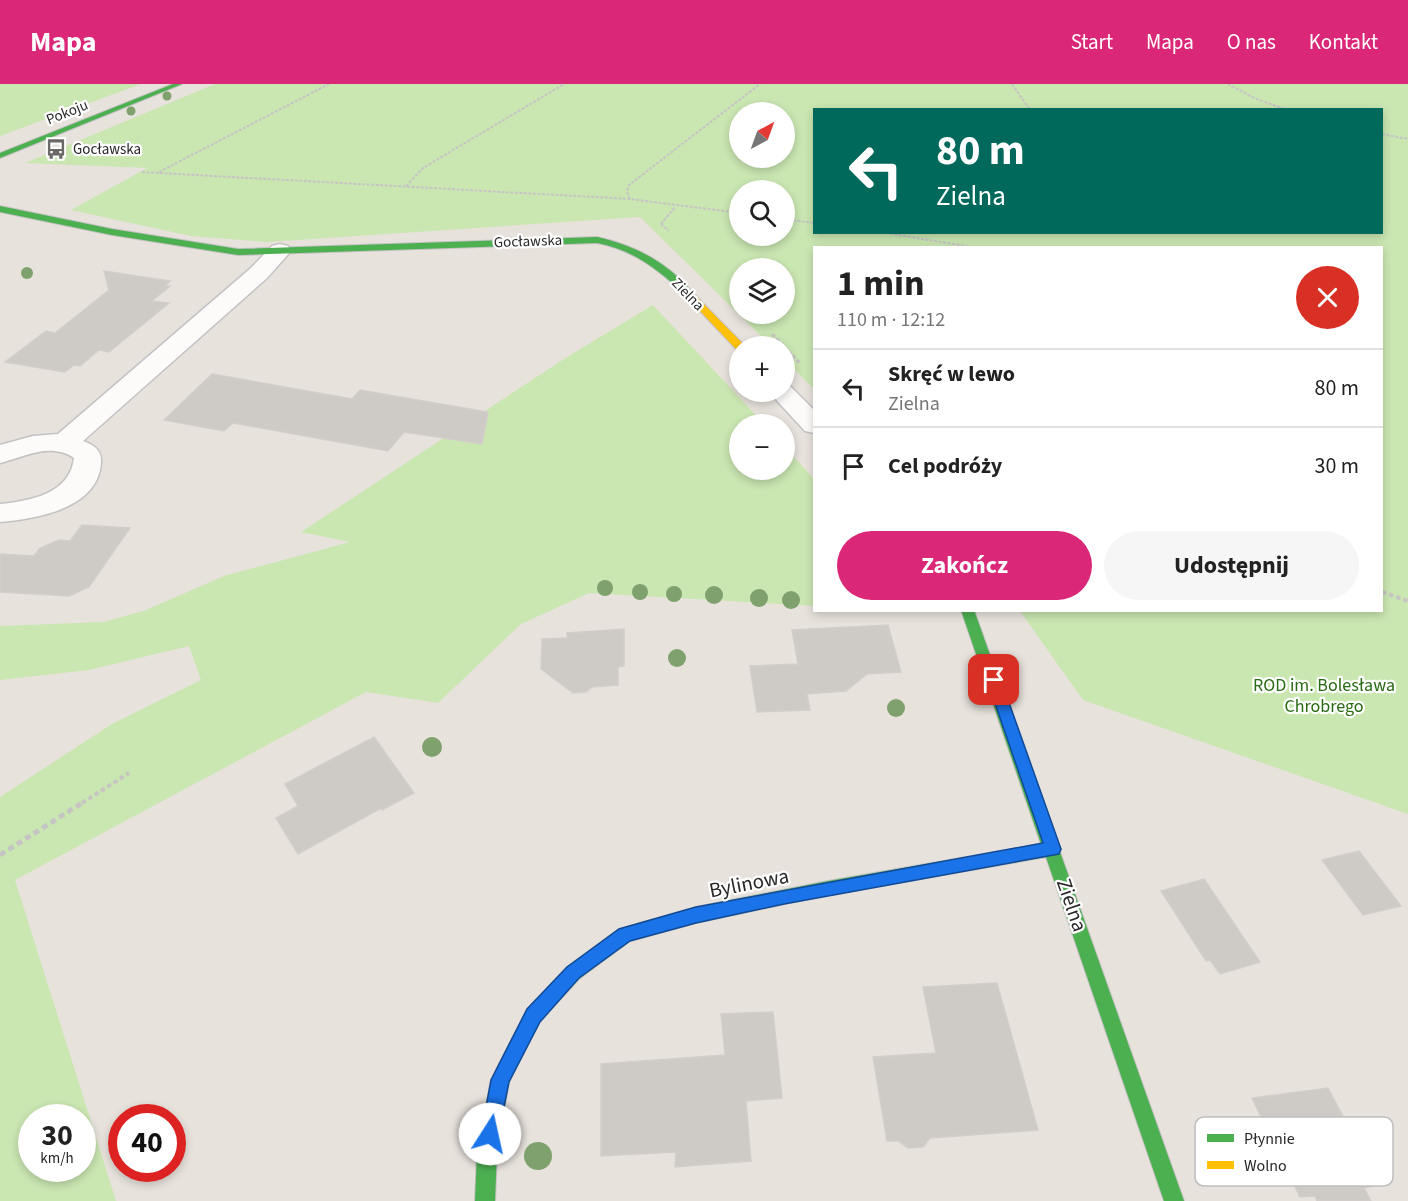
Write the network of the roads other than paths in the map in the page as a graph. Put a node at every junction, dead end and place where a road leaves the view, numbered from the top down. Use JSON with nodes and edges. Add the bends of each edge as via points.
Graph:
{"nodes":[{"id":1,"x":180,"y":84,"type":"edge"},
{"id":2,"x":0,"y":156,"type":"edge"},
{"id":3,"x":0,"y":209,"type":"edge"},
{"id":4,"x":631,"y":248,"type":"joint"},
{"id":5,"x":280,"y":251,"type":"junction"},
{"id":6,"x":729,"y":336,"type":"edge"},
{"id":7,"x":792,"y":402,"type":"edge"},
{"id":8,"x":813,"y":424,"type":"edge"},
{"id":9,"x":64,"y":443,"type":"junction"},
{"id":10,"x":0,"y":455,"type":"edge"},
{"id":11,"x":0,"y":513,"type":"edge"},
{"id":12,"x":968,"y":612,"type":"edge"},
{"id":13,"x":1053,"y":849,"type":"junction"},
{"id":14,"x":485,"y":1201,"type":"edge"},
{"id":15,"x":1174,"y":1201,"type":"edge"}],
"edges":[{"from":1,"to":2,"type":"street","name":"Pokoju"},
{"from":3,"to":5,"type":"street","name":"Gocławska","via":[[195,247]]},
{"from":4,"to":5,"type":"street","name":"Gocławska","via":[[597,240],[538,240]]},
{"from":4,"to":6,"type":"street","name":"Zielna","via":[[665,270]]},
{"from":5,"to":9,"type":"street"},
{"from":7,"to":8,"type":"street"},
{"from":9,"to":10,"type":"street","via":[[46,442]]},
{"from":9,"to":11,"type":"street","via":[[88,455],[85,479],[49,504]]},
{"from":12,"to":13,"type":"street","name":"Zielna"},
{"from":13,"to":14,"type":"street","name":"Bylinowa","via":[[795,895],[696,915],[625,935],[573,973],[533,1016],[500,1080],[487,1152]]},
{"from":13,"to":15,"type":"street","name":"Zielna"}]}
